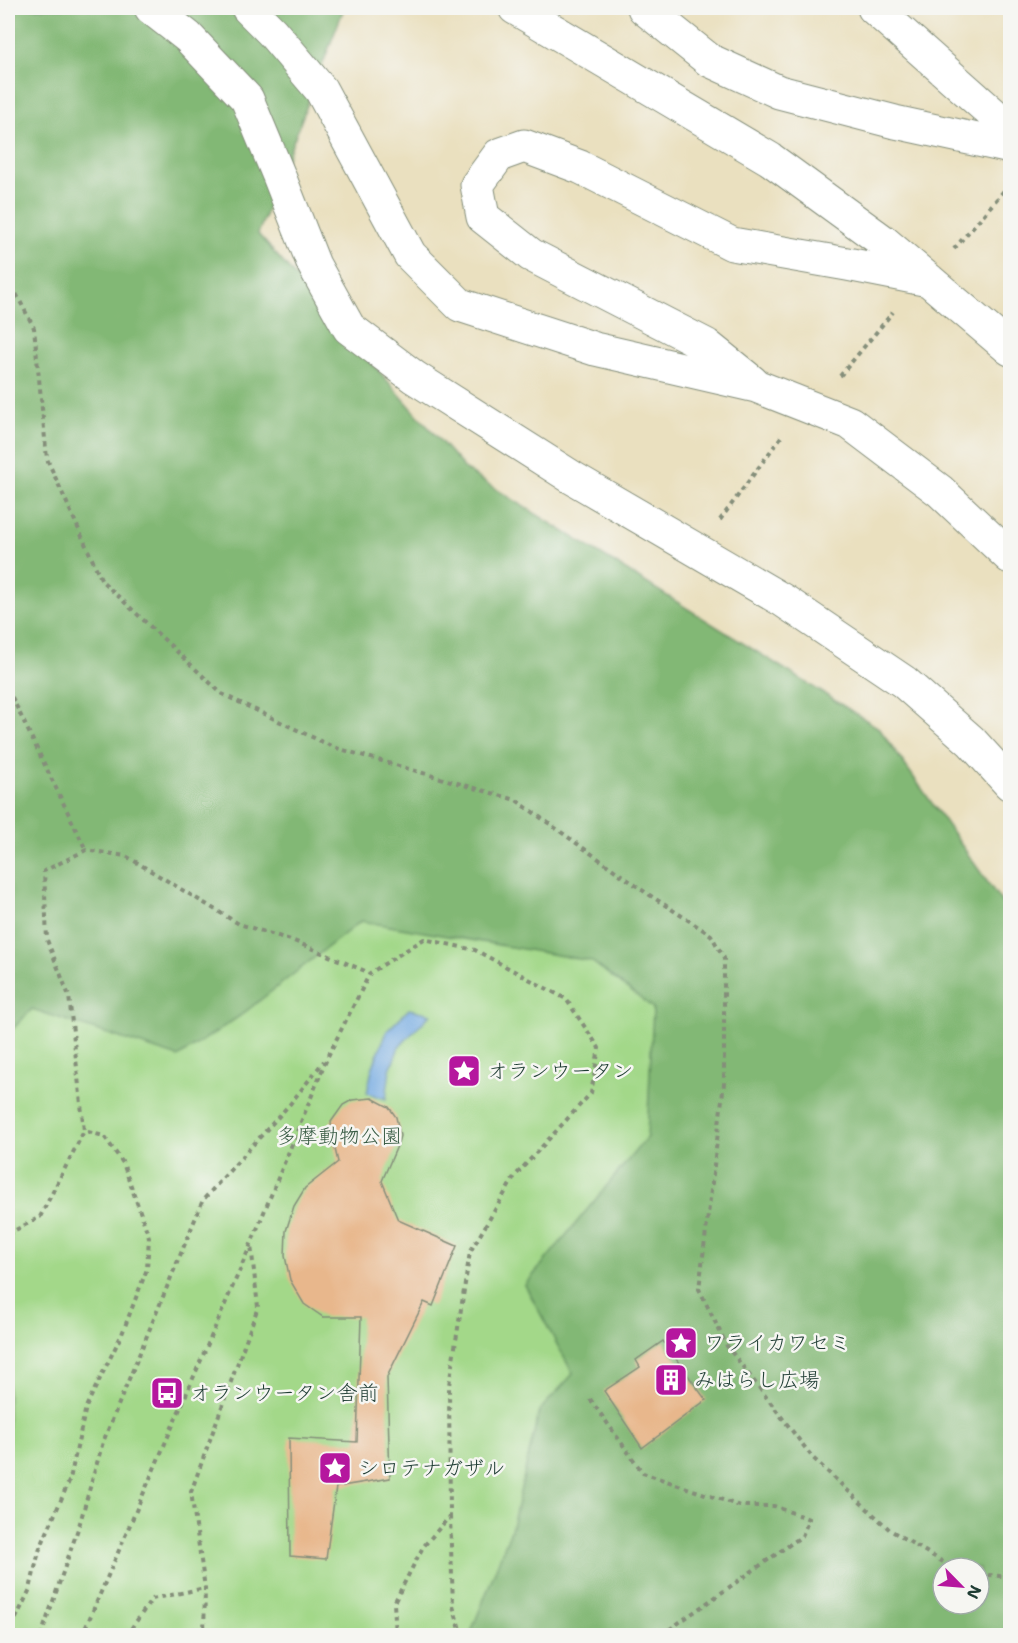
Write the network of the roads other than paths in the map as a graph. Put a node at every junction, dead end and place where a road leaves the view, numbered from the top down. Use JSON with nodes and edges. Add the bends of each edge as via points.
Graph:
{"nodes":[{"id":1,"x":151,"y":8,"type":"edge"},
{"id":2,"x":248,"y":8,"type":"edge"},
{"id":3,"x":515,"y":8,"type":"edge"},
{"id":4,"x":644,"y":8,"type":"edge"},
{"id":5,"x":874,"y":8,"type":"edge"},
{"id":6,"x":1011,"y":129,"type":"edge"},
{"id":7,"x":1011,"y":147,"type":"edge"},
{"id":8,"x":929,"y":280,"type":"junction"},
{"id":9,"x":1011,"y":349,"type":"edge"},
{"id":10,"x":756,"y":386,"type":"junction"},
{"id":11,"x":1011,"y":557,"type":"edge"},
{"id":12,"x":1011,"y":784,"type":"edge"}],
"edges":[{"from":1,"to":12,"type":"street","via":[[188,38],[247,99],[314,265],[349,328],[414,377],[573,478],[784,601],[903,682],[971,741]]},
{"from":2,"to":10,"type":"street","via":[[321,90],[410,255],[460,305],[595,349]]},
{"from":3,"to":8,"type":"street","via":[[770,159]]},
{"from":4,"to":7,"type":"street","via":[[710,60],[779,92]]},
{"from":5,"to":6,"type":"street"},
{"from":8,"to":9,"type":"street"},
{"from":8,"to":10,"type":"street","via":[[732,244],[580,167],[524,146],[499,155],[477,185],[483,217],[531,255],[706,345]]},
{"from":10,"to":11,"type":"street","via":[[850,423],[940,491]]}]}
